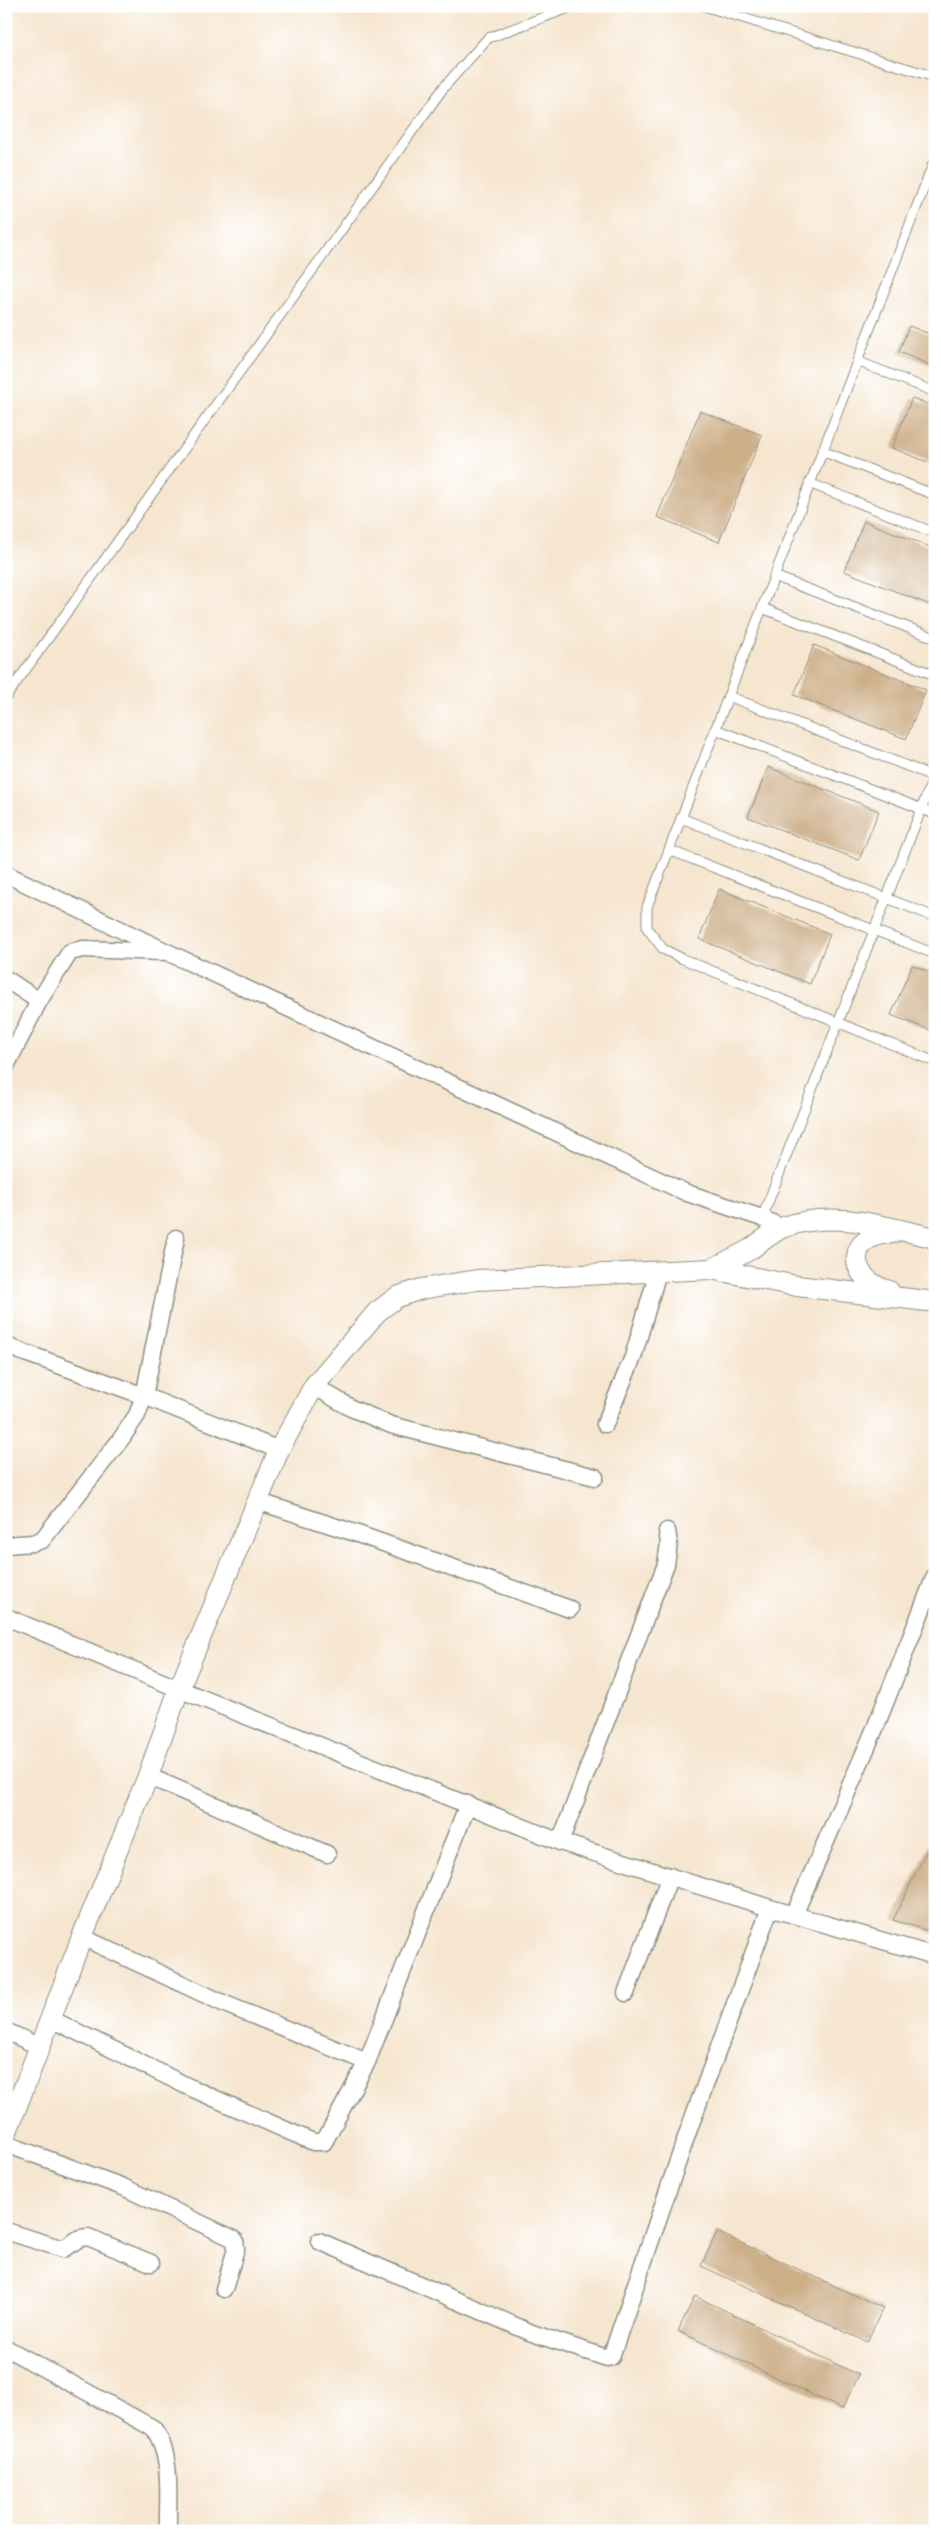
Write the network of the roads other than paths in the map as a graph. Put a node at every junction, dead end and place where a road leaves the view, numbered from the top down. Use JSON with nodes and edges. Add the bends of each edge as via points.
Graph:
{"nodes":[{"id":1,"x":574,"y":6,"type":"edge"},
{"id":2,"x":704,"y":6,"type":"edge"},
{"id":3,"x":935,"y":77,"type":"edge"},
{"id":4,"x":935,"y":159,"type":"edge"},
{"id":5,"x":857,"y":361,"type":"junction"},
{"id":6,"x":935,"y":392,"type":"edge"},
{"id":7,"x":822,"y":451,"type":"junction"},
{"id":8,"x":810,"y":483,"type":"junction"},
{"id":9,"x":935,"y":495,"type":"edge"},
{"id":10,"x":935,"y":532,"type":"edge"},
{"id":11,"x":774,"y":576,"type":"junction"},
{"id":12,"x":762,"y":608,"type":"junction"},
{"id":13,"x":935,"y":638,"type":"edge"},
{"id":14,"x":935,"y":675,"type":"edge"},
{"id":15,"x":728,"y":696,"type":"junction"},
{"id":16,"x":6,"y":697,"type":"edge"},
{"id":17,"x":715,"y":729,"type":"junction"},
{"id":18,"x":934,"y":776,"type":"edge"},
{"id":19,"x":921,"y":808,"type":"junction"},
{"id":20,"x":935,"y":814,"type":"edge"},
{"id":21,"x":681,"y":818,"type":"junction"},
{"id":22,"x":669,"y":850,"type":"junction"},
{"id":23,"x":6,"y":874,"type":"edge"},
{"id":24,"x":886,"y":898,"type":"junction"},
{"id":25,"x":935,"y":917,"type":"edge"},
{"id":26,"x":874,"y":930,"type":"junction"},
{"id":27,"x":167,"y":952,"type":"junction"},
{"id":28,"x":935,"y":954,"type":"edge"},
{"id":29,"x":6,"y":979,"type":"edge"},
{"id":30,"x":38,"y":1001,"type":"junction"},
{"id":31,"x":838,"y":1022,"type":"junction"},
{"id":32,"x":935,"y":1062,"type":"edge"},
{"id":33,"x":6,"y":1066,"type":"edge"},
{"id":34,"x":762,"y":1218,"type":"junction"},
{"id":35,"x":782,"y":1228,"type":"junction"},
{"id":36,"x":909,"y":1232,"type":"junction"},
{"id":37,"x":176,"y":1238,"type":"dead end"},
{"id":38,"x":935,"y":1238,"type":"edge"},
{"id":39,"x":935,"y":1245,"type":"edge"},
{"id":40,"x":711,"y":1269,"type":"junction"},
{"id":41,"x":658,"y":1272,"type":"junction"},
{"id":42,"x":931,"y":1302,"type":"edge"},
{"id":43,"x":6,"y":1346,"type":"edge"},
{"id":44,"x":314,"y":1386,"type":"junction"},
{"id":45,"x":144,"y":1396,"type":"junction"},
{"id":46,"x":605,"y":1424,"type":"dead end"},
{"id":47,"x":279,"y":1450,"type":"junction"},
{"id":48,"x":595,"y":1477,"type":"dead end"},
{"id":49,"x":257,"y":1501,"type":"junction"},
{"id":50,"x":667,"y":1531,"type":"dead end"},
{"id":51,"x":6,"y":1545,"type":"edge"},
{"id":52,"x":935,"y":1576,"type":"edge"},
{"id":53,"x":570,"y":1609,"type":"dead end"},
{"id":54,"x":6,"y":1617,"type":"edge"},
{"id":55,"x":178,"y":1689,"type":"junction"},
{"id":56,"x":148,"y":1776,"type":"junction"},
{"id":57,"x":468,"y":1804,"type":"junction"},
{"id":58,"x":560,"y":1842,"type":"junction"},
{"id":59,"x":327,"y":1854,"type":"dead end"},
{"id":60,"x":670,"y":1876,"type":"junction"},
{"id":61,"x":770,"y":1908,"type":"junction"},
{"id":62,"x":794,"y":1915,"type":"junction"},
{"id":63,"x":82,"y":1937,"type":"junction"},
{"id":64,"x":935,"y":1956,"type":"edge"},
{"id":65,"x":626,"y":1994,"type":"dead end"},
{"id":66,"x":51,"y":2019,"type":"junction"},
{"id":67,"x":6,"y":2031,"type":"edge"},
{"id":68,"x":40,"y":2047,"type":"junction"},
{"id":69,"x":367,"y":2062,"type":"junction"},
{"id":70,"x":6,"y":2134,"type":"edge"},
{"id":71,"x":6,"y":2144,"type":"edge"},
{"id":72,"x":6,"y":2231,"type":"edge"},
{"id":73,"x":319,"y":2241,"type":"dead end"},
{"id":74,"x":151,"y":2263,"type":"dead end"},
{"id":75,"x":224,"y":2289,"type":"dead end"},
{"id":76,"x":6,"y":2348,"type":"edge"},
{"id":77,"x":168,"y":2531,"type":"edge"}],
"edges":[{"from":1,"to":16,"type":"lane","via":[[488,38],[444,87]]},
{"from":2,"to":3,"type":"lane"},
{"from":4,"to":5,"type":"lane"},
{"from":5,"to":6,"type":"lane"},
{"from":5,"to":7,"type":"lane"},
{"from":7,"to":8,"type":"lane"},
{"from":7,"to":9,"type":"lane"},
{"from":8,"to":10,"type":"lane"},
{"from":8,"to":11,"type":"lane"},
{"from":11,"to":12,"type":"lane"},
{"from":11,"to":13,"type":"lane"},
{"from":12,"to":14,"type":"lane"},
{"from":12,"to":15,"type":"lane"},
{"from":15,"to":17,"type":"lane"},
{"from":15,"to":18,"type":"lane"},
{"from":17,"to":19,"type":"lane"},
{"from":17,"to":21,"type":"lane"},
{"from":18,"to":19,"type":"lane"},
{"from":19,"to":20,"type":"lane"},
{"from":19,"to":24,"type":"lane"},
{"from":21,"to":22,"type":"lane"},
{"from":21,"to":24,"type":"lane"},
{"from":22,"to":26,"type":"lane"},
{"from":22,"to":31,"type":"lane","via":[[646,907],[647,928],[663,949]]},
{"from":23,"to":27,"type":"street"},
{"from":24,"to":25,"type":"lane"},
{"from":24,"to":26,"type":"lane"},
{"from":26,"to":28,"type":"lane"},
{"from":26,"to":31,"type":"lane"},
{"from":27,"to":30,"type":"street","via":[[74,950]]},
{"from":27,"to":34,"type":"street","via":[[687,1193]]},
{"from":29,"to":30,"type":"street"},
{"from":30,"to":33,"type":"street"},
{"from":31,"to":32,"type":"lane"},
{"from":31,"to":34,"type":"lane"},
{"from":34,"to":35,"type":"street"},
{"from":35,"to":36,"type":"street","via":[[806,1220],[830,1218]]},
{"from":35,"to":40,"type":"street"},
{"from":36,"to":38,"type":"street"},
{"from":36,"to":39,"type":"street"},
{"from":36,"to":42,"type":"street","via":[[869,1237],[861,1245],[857,1259],[859,1272],[866,1281],[880,1289]]},
{"from":37,"to":45,"type":"street"},
{"from":40,"to":41,"type":"street"},
{"from":40,"to":42,"type":"street","via":[[797,1286]]},
{"from":41,"to":44,"type":"street","via":[[477,1280],[421,1289],[397,1297],[377,1312]]},
{"from":41,"to":46,"type":"street","via":[[634,1357]]},
{"from":43,"to":45,"type":"street"},
{"from":44,"to":47,"type":"street"},
{"from":44,"to":48,"type":"street","via":[[391,1426]]},
{"from":45,"to":47,"type":"street"},
{"from":45,"to":51,"type":"street","via":[[137,1415],[49,1533],[37,1542]]},
{"from":47,"to":49,"type":"street"},
{"from":49,"to":53,"type":"street"},
{"from":49,"to":55,"type":"street"},
{"from":50,"to":58,"type":"street","via":[[666,1564]]},
{"from":52,"to":62,"type":"street","via":[[876,1726]]},
{"from":54,"to":55,"type":"street"},
{"from":55,"to":56,"type":"street"},
{"from":55,"to":57,"type":"street"},
{"from":56,"to":59,"type":"street"},
{"from":56,"to":63,"type":"street"},
{"from":57,"to":58,"type":"street"},
{"from":57,"to":69,"type":"street"},
{"from":58,"to":60,"type":"street"},
{"from":60,"to":61,"type":"street"},
{"from":60,"to":65,"type":"street"},
{"from":61,"to":62,"type":"street"},
{"from":61,"to":73,"type":"street","via":[[689,2129],[611,2357],[532,2333]]},
{"from":62,"to":64,"type":"street"},
{"from":63,"to":66,"type":"street"},
{"from":63,"to":69,"type":"street","via":[[225,2004]]},
{"from":66,"to":68,"type":"street"},
{"from":66,"to":69,"type":"street","via":[[189,2087],[319,2143],[327,2138]]},
{"from":67,"to":68,"type":"street"},
{"from":68,"to":70,"type":"street"},
{"from":71,"to":75,"type":"street","via":[[122,2187],[232,2238],[236,2249]]},
{"from":72,"to":74,"type":"street","via":[[63,2249],[80,2238],[88,2237]]},
{"from":76,"to":77,"type":"street","via":[[153,2428],[163,2444],[166,2462]]}]}
